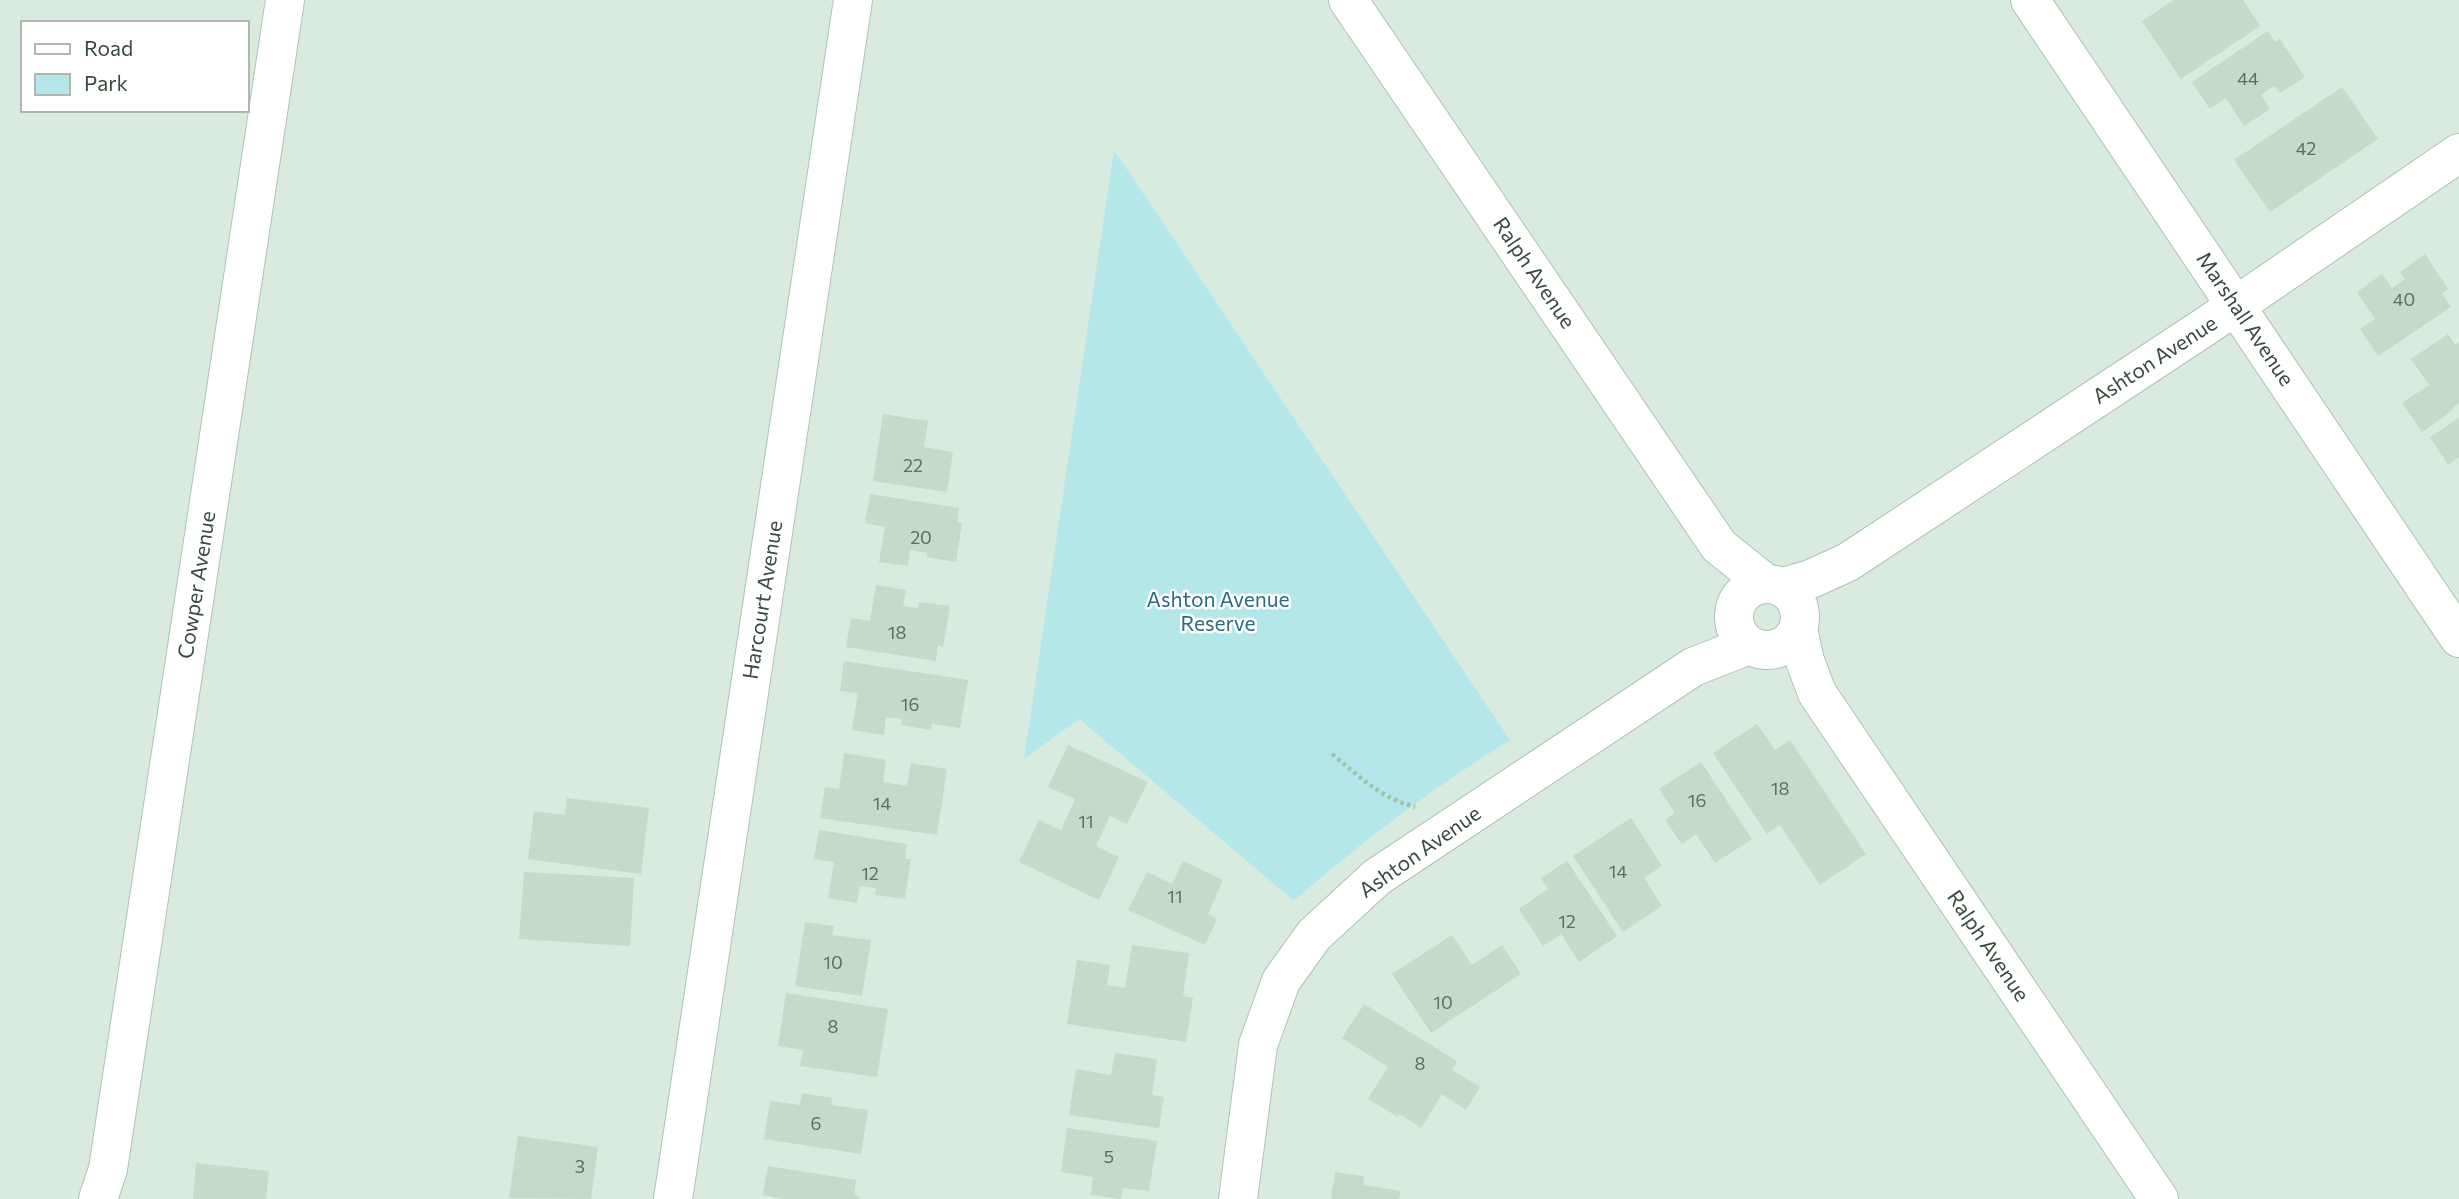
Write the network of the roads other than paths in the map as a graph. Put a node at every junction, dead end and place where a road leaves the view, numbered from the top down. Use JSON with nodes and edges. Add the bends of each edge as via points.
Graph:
{"nodes":[{"id":1,"x":285,"y":0,"type":"edge"},
{"id":2,"x":853,"y":0,"type":"edge"},
{"id":3,"x":1348,"y":0,"type":"edge"},
{"id":4,"x":2030,"y":0,"type":"edge"},
{"id":5,"x":2459,"y":153,"type":"edge"},
{"id":6,"x":2236,"y":306,"type":"junction"},
{"id":7,"x":1766,"y":616,"type":"junction"},
{"id":8,"x":2459,"y":638,"type":"edge"},
{"id":9,"x":105,"y":1189,"type":"edge"},
{"id":10,"x":673,"y":1199,"type":"edge"},
{"id":11,"x":1238,"y":1199,"type":"edge"},
{"id":12,"x":2159,"y":1199,"type":"edge"}],
"edges":[{"from":1,"to":9,"type":"street","name":"Cowper Avenue"},
{"from":2,"to":10,"type":"street","name":"Harcourt Avenue"},
{"from":3,"to":7,"type":"street","name":"Ralph Avenue"},
{"from":4,"to":6,"type":"street","name":"Marshall Avenue"},
{"from":5,"to":6,"type":"street","name":"Ashton Avenue"},
{"from":6,"to":7,"type":"street","name":"Ashton Avenue"},
{"from":6,"to":8,"type":"street","name":"Marshall Avenue"},
{"from":7,"to":11,"type":"street","name":"Ashton Avenue","via":[[1715,641],[1693,667],[1377,877],[1314,936],[1281,981],[1258,1045]]},
{"from":7,"to":12,"type":"street","name":"Ralph Avenue"}]}
